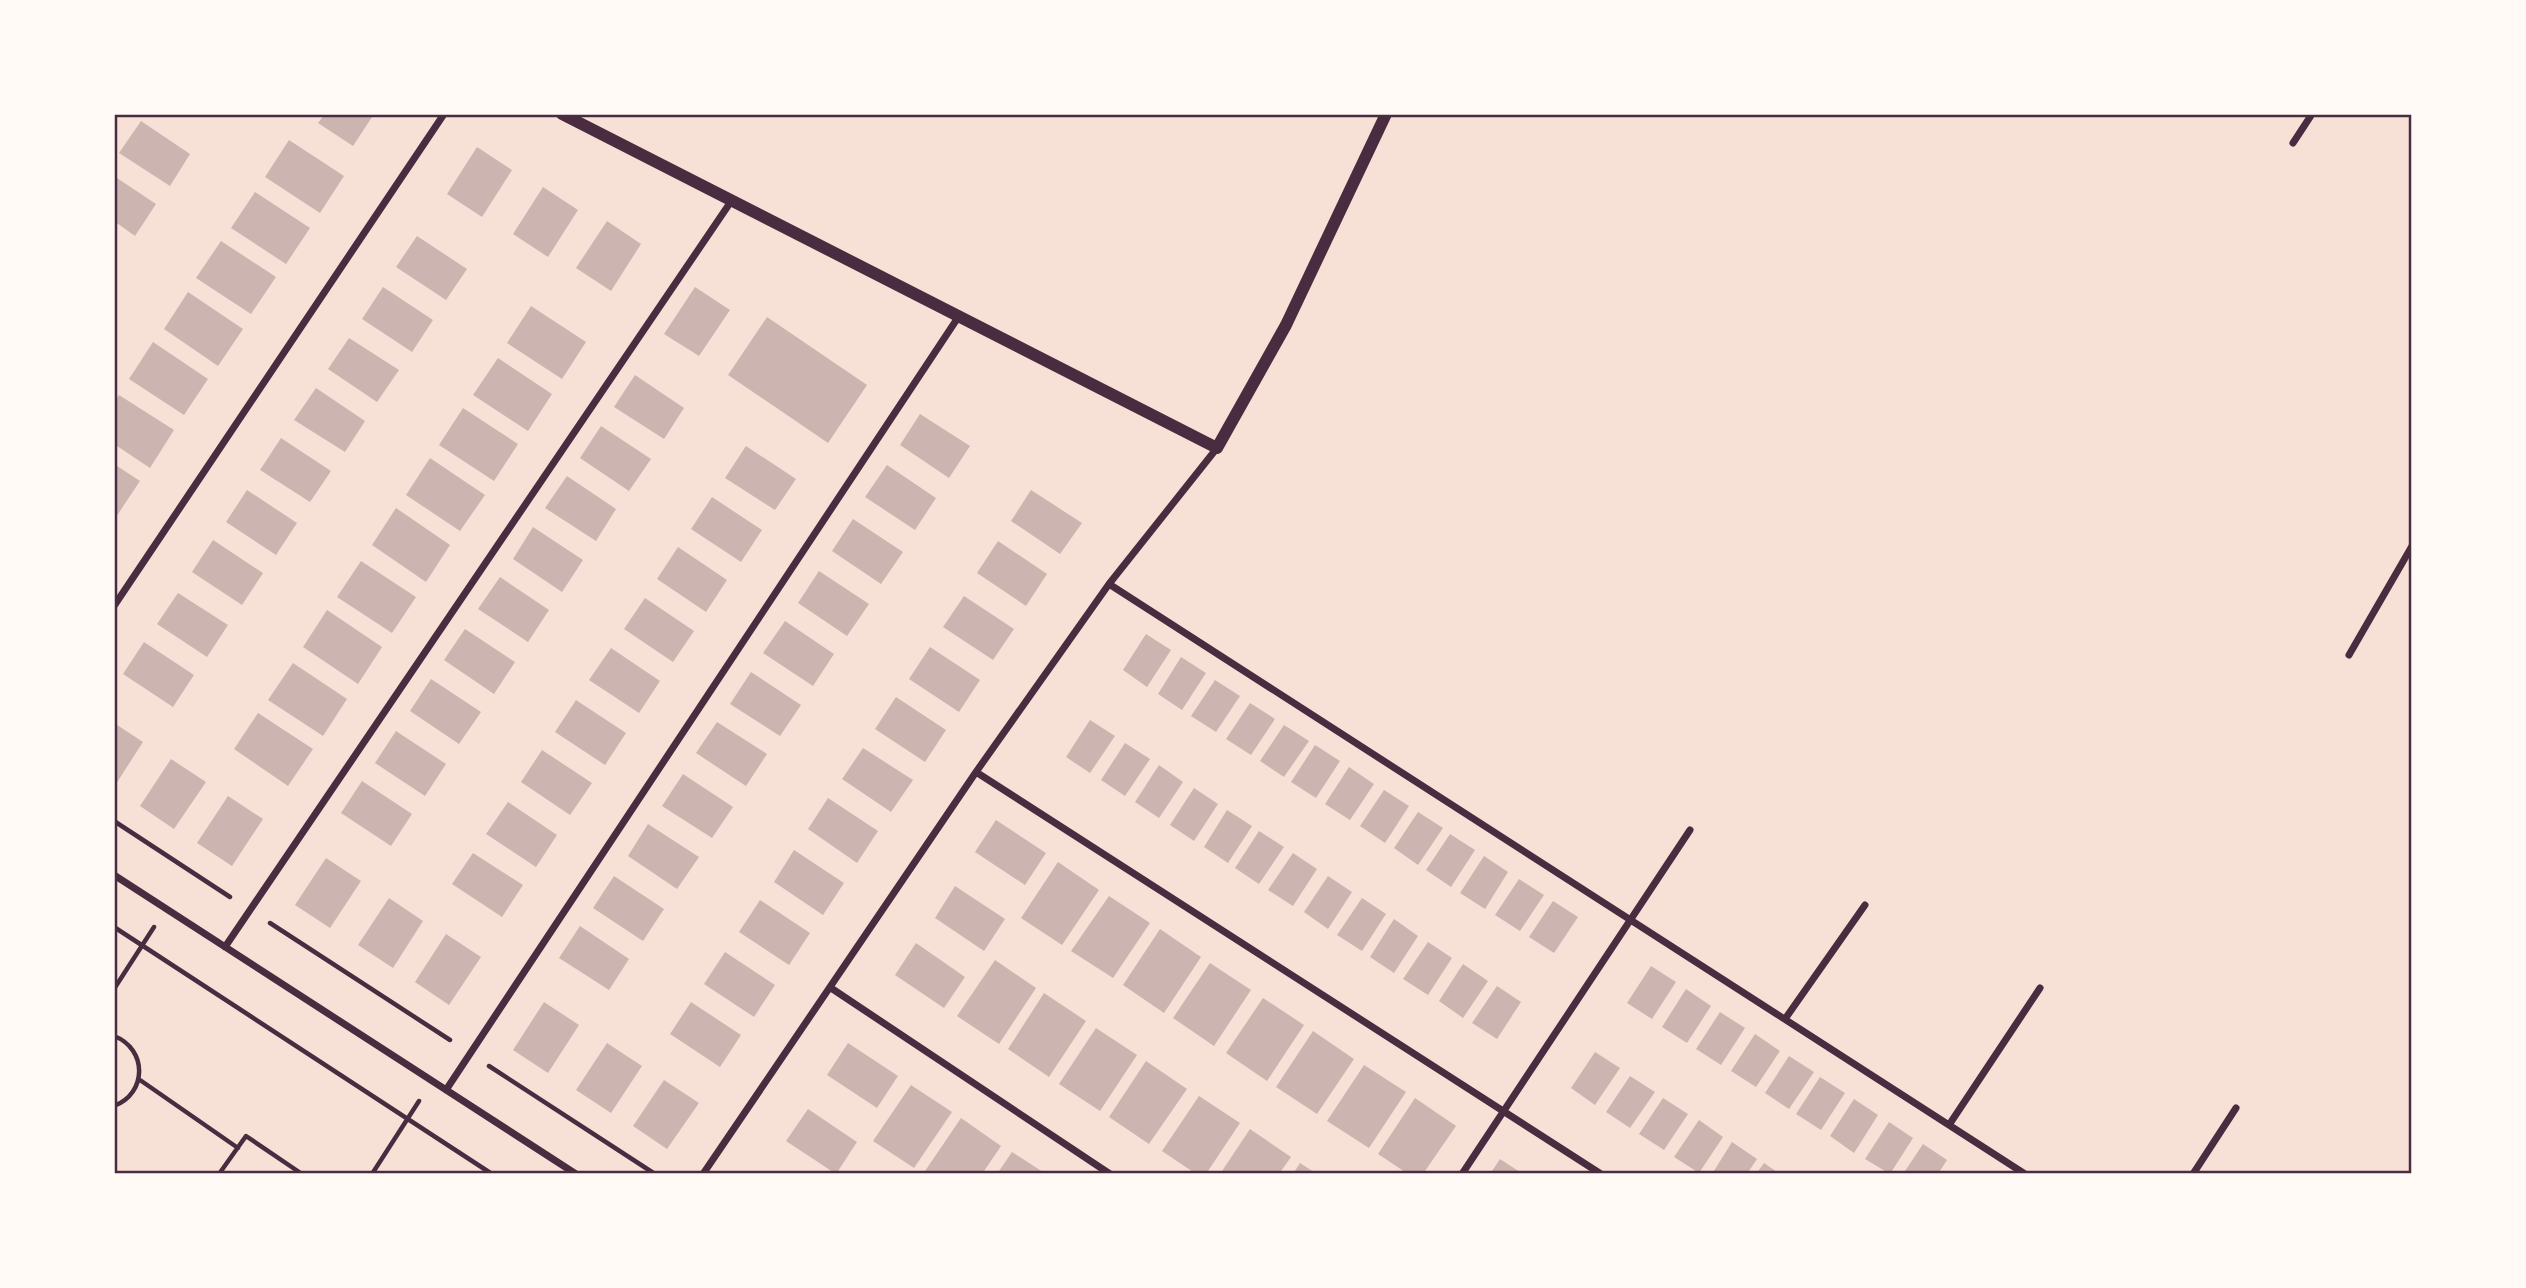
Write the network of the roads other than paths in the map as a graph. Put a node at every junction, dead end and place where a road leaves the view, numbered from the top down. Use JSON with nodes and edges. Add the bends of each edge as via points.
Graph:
{"nodes":[{"id":1,"x":444,"y":114,"type":"edge"},
{"id":2,"x":562,"y":114,"type":"edge"},
{"id":3,"x":1386,"y":114,"type":"edge"},
{"id":4,"x":2312,"y":114,"type":"edge"},
{"id":5,"x":2293,"y":143,"type":"dead end"},
{"id":6,"x":732,"y":200,"type":"junction"},
{"id":7,"x":959,"y":316,"type":"junction"},
{"id":8,"x":1217,"y":448,"type":"junction"},
{"id":9,"x":2412,"y":546,"type":"edge"},
{"id":10,"x":1109,"y":583,"type":"junction"},
{"id":11,"x":114,"y":606,"type":"edge"},
{"id":12,"x":2349,"y":655,"type":"dead end"},
{"id":13,"x":976,"y":772,"type":"junction"},
{"id":14,"x":1690,"y":830,"type":"dead end"},
{"id":15,"x":114,"y":875,"type":"edge"},
{"id":16,"x":1865,"y":905,"type":"dead end"},
{"id":17,"x":1630,"y":920,"type":"junction"},
{"id":18,"x":225,"y":947,"type":"junction"},
{"id":19,"x":831,"y":988,"type":"junction"},
{"id":20,"x":2040,"y":989,"type":"dead end"},
{"id":21,"x":1785,"y":1020,"type":"junction"},
{"id":22,"x":446,"y":1090,"type":"junction"},
{"id":23,"x":2236,"y":1108,"type":"dead end"},
{"id":24,"x":1503,"y":1111,"type":"junction"},
{"id":25,"x":1949,"y":1125,"type":"junction"},
{"id":26,"x":576,"y":1174,"type":"edge"},
{"id":27,"x":703,"y":1174,"type":"edge"},
{"id":28,"x":1110,"y":1174,"type":"edge"},
{"id":29,"x":1462,"y":1174,"type":"edge"},
{"id":30,"x":1601,"y":1174,"type":"edge"},
{"id":31,"x":2025,"y":1174,"type":"edge"},
{"id":32,"x":2193,"y":1174,"type":"edge"}],
"edges":[{"from":1,"to":11,"type":"street"},
{"from":2,"to":6,"type":"street"},
{"from":3,"to":8,"type":"street","via":[[1286,325]]},
{"from":4,"to":5,"type":"street"},
{"from":6,"to":7,"type":"street"},
{"from":6,"to":18,"type":"street"},
{"from":7,"to":8,"type":"street"},
{"from":7,"to":22,"type":"street"},
{"from":8,"to":10,"type":"street"},
{"from":9,"to":12,"type":"street"},
{"from":10,"to":13,"type":"street"},
{"from":10,"to":17,"type":"street"},
{"from":13,"to":19,"type":"street"},
{"from":13,"to":24,"type":"street"},
{"from":14,"to":17,"type":"street"},
{"from":15,"to":18,"type":"street"},
{"from":16,"to":21,"type":"street"},
{"from":17,"to":21,"type":"street"},
{"from":17,"to":24,"type":"street"},
{"from":18,"to":22,"type":"street"},
{"from":19,"to":27,"type":"street"},
{"from":19,"to":28,"type":"street"},
{"from":20,"to":25,"type":"street"},
{"from":21,"to":25,"type":"street"},
{"from":22,"to":26,"type":"street"},
{"from":23,"to":32,"type":"street"},
{"from":24,"to":29,"type":"street"},
{"from":24,"to":30,"type":"street"},
{"from":25,"to":31,"type":"street"}]}
